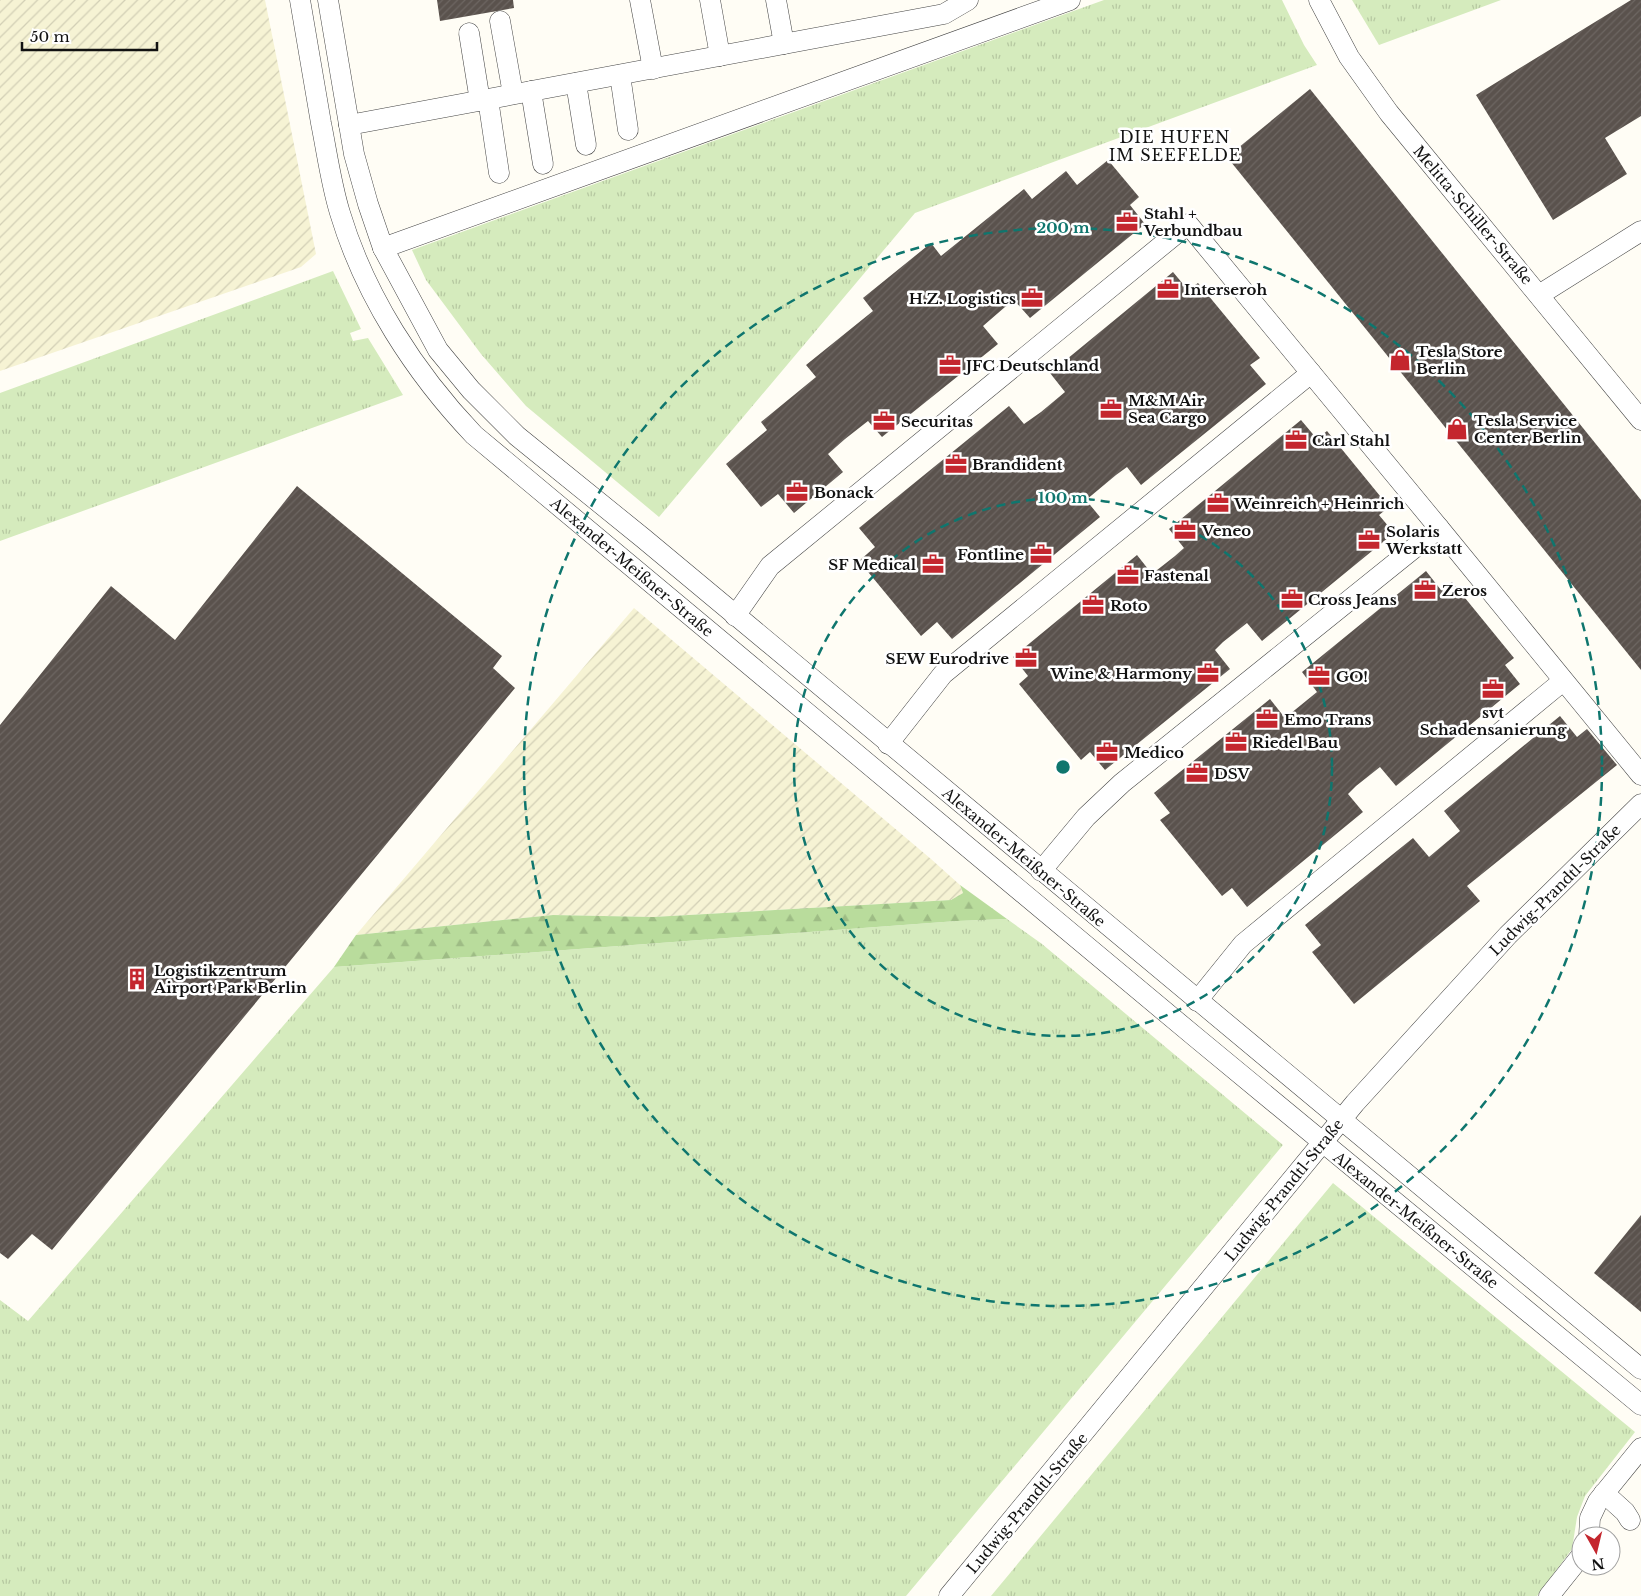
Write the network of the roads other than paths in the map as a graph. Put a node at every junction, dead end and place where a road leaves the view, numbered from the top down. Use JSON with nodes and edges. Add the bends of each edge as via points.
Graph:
{"nodes":[{"id":1,"x":300,"y":0,"type":"edge"},
{"id":2,"x":328,"y":0,"type":"edge"},
{"id":3,"x":640,"y":0,"type":"edge"},
{"id":4,"x":710,"y":0,"type":"edge"},
{"id":5,"x":776,"y":0,"type":"edge"},
{"id":6,"x":968,"y":0,"type":"edge"},
{"id":7,"x":1070,"y":0,"type":"edge"},
{"id":8,"x":1318,"y":0,"type":"edge"},
{"id":9,"x":500,"y":21,"type":"dead end"},
{"id":10,"x":469,"y":33,"type":"dead end"},
{"id":11,"x":784,"y":44,"type":"junction"},
{"id":12,"x":720,"y":56,"type":"junction"},
{"id":13,"x":652,"y":68,"type":"junction"},
{"id":14,"x":620,"y":75,"type":"junction"},
{"id":15,"x":576,"y":83,"type":"junction"},
{"id":16,"x":522,"y":93,"type":"junction"},
{"id":17,"x":484,"y":100,"type":"junction"},
{"id":18,"x":349,"y":125,"type":"junction"},
{"id":19,"x":628,"y":130,"type":"dead end"},
{"id":20,"x":586,"y":145,"type":"dead end"},
{"id":21,"x":543,"y":164,"type":"dead end"},
{"id":22,"x":499,"y":173,"type":"dead end"},
{"id":23,"x":1641,"y":231,"type":"edge"},
{"id":24,"x":383,"y":248,"type":"junction"},
{"id":25,"x":1539,"y":295,"type":"junction"},
{"id":26,"x":1311,"y":374,"type":"junction"},
{"id":27,"x":471,"y":390,"type":"junction"},
{"id":28,"x":448,"y":408,"type":"junction"},
{"id":29,"x":1641,"y":420,"type":"edge"},
{"id":30,"x":1439,"y":528,"type":"junction"},
{"id":31,"x":735,"y":616,"type":"junction"},
{"id":32,"x":1563,"y":681,"type":"junction"},
{"id":33,"x":837,"y":701,"type":"junction"},
{"id":34,"x":820,"y":722,"type":"junction"},
{"id":35,"x":888,"y":744,"type":"junction"},
{"id":36,"x":1641,"y":774,"type":"edge"},
{"id":37,"x":1641,"y":804,"type":"edge"},
{"id":38,"x":1041,"y":871,"type":"junction"},
{"id":39,"x":1204,"y":1007,"type":"junction"},
{"id":40,"x":1192,"y":1034,"type":"junction"},
{"id":41,"x":1340,"y":1120,"type":"junction"},
{"id":42,"x":1321,"y":1143,"type":"junction"},
{"id":43,"x":1641,"y":1369,"type":"edge"},
{"id":44,"x":1641,"y":1405,"type":"edge"},
{"id":45,"x":1641,"y":1448,"type":"edge"},
{"id":46,"x":1604,"y":1493,"type":"junction"},
{"id":47,"x":1630,"y":1520,"type":"dead end"},
{"id":48,"x":1590,"y":1526,"type":"edge"},
{"id":49,"x":1571,"y":1568,"type":"edge"},
{"id":50,"x":949,"y":1596,"type":"edge"},
{"id":51,"x":1548,"y":1596,"type":"edge"}],
"edges":[{"from":1,"to":28,"type":"street","name":"Alexander-Meißner-Straße","via":[[328,162],[353,249],[387,319]]},
{"from":2,"to":18,"type":"street","name":"Alexander-Meißner-Straße"},
{"from":3,"to":13,"type":"street"},
{"from":4,"to":12,"type":"street"},
{"from":5,"to":11,"type":"street"},
{"from":6,"to":11,"type":"street","via":[[944,14]]},
{"from":7,"to":24,"type":"street"},
{"from":8,"to":25,"type":"street","name":"Melitta-Schiller-Straße","via":[[1349,57],[1389,113]]},
{"from":9,"to":16,"type":"street"},
{"from":10,"to":17,"type":"street"},
{"from":11,"to":12,"type":"street"},
{"from":12,"to":13,"type":"street"},
{"from":13,"to":14,"type":"street"},
{"from":14,"to":15,"type":"street"},
{"from":14,"to":19,"type":"street"},
{"from":15,"to":16,"type":"street"},
{"from":15,"to":20,"type":"street"},
{"from":16,"to":17,"type":"street"},
{"from":16,"to":21,"type":"street"},
{"from":17,"to":18,"type":"street"},
{"from":17,"to":22,"type":"street"},
{"from":18,"to":24,"type":"street","name":"Alexander-Meißner-Straße","via":[[354,154]]},
{"from":23,"to":25,"type":"street"},
{"from":24,"to":27,"type":"street","name":"Alexander-Meißner-Straße","via":[[438,350]]},
{"from":25,"to":29,"type":"street","name":"Melitta-Schiller-Straße"},
{"from":26,"to":30,"type":"street"},
{"from":26,"to":31,"type":"street","via":[[1188,224],[770,566]]},
{"from":26,"to":35,"type":"street","via":[[943,674]]},
{"from":27,"to":28,"type":"street"},
{"from":27,"to":31,"type":"street","name":"Alexander-Meißner-Straße","via":[[517,436]]},
{"from":28,"to":34,"type":"street","name":"Alexander-Meißner-Straße","via":[[474,435]]},
{"from":30,"to":32,"type":"street"},
{"from":30,"to":38,"type":"street","via":[[1122,783],[1086,817]]},
{"from":31,"to":33,"type":"street","name":"Alexander-Meißner-Straße"},
{"from":32,"to":36,"type":"street"},
{"from":32,"to":39,"type":"street","via":[[1255,933],[1243,944]]},
{"from":33,"to":34,"type":"street"},
{"from":33,"to":35,"type":"street","name":"Alexander-Meißner-Straße"},
{"from":34,"to":40,"type":"street","name":"Alexander-Meißner-Straße"},
{"from":35,"to":38,"type":"street","name":"Alexander-Meißner-Straße"},
{"from":37,"to":41,"type":"street","name":"Ludwig-Prandtl-Straße","via":[[1508,935]]},
{"from":38,"to":39,"type":"street","name":"Alexander-Meißner-Straße"},
{"from":39,"to":40,"type":"street"},
{"from":39,"to":41,"type":"street","name":"Alexander-Meißner-Straße"},
{"from":40,"to":42,"type":"street","name":"Alexander-Meißner-Straße"},
{"from":41,"to":42,"type":"street","name":"Ludwig-Prandtl-Straße"},
{"from":41,"to":43,"type":"street","name":"Alexander-Meißner-Straße"},
{"from":42,"to":44,"type":"street","name":"Alexander-Meißner-Straße"},
{"from":42,"to":50,"type":"street","name":"Ludwig-Prandtl-Straße","via":[[1203,1291]]},
{"from":45,"to":46,"type":"street"},
{"from":46,"to":47,"type":"street"},
{"from":46,"to":48,"type":"street","via":[[1590,1518]]},
{"from":49,"to":51,"type":"street"}]}
